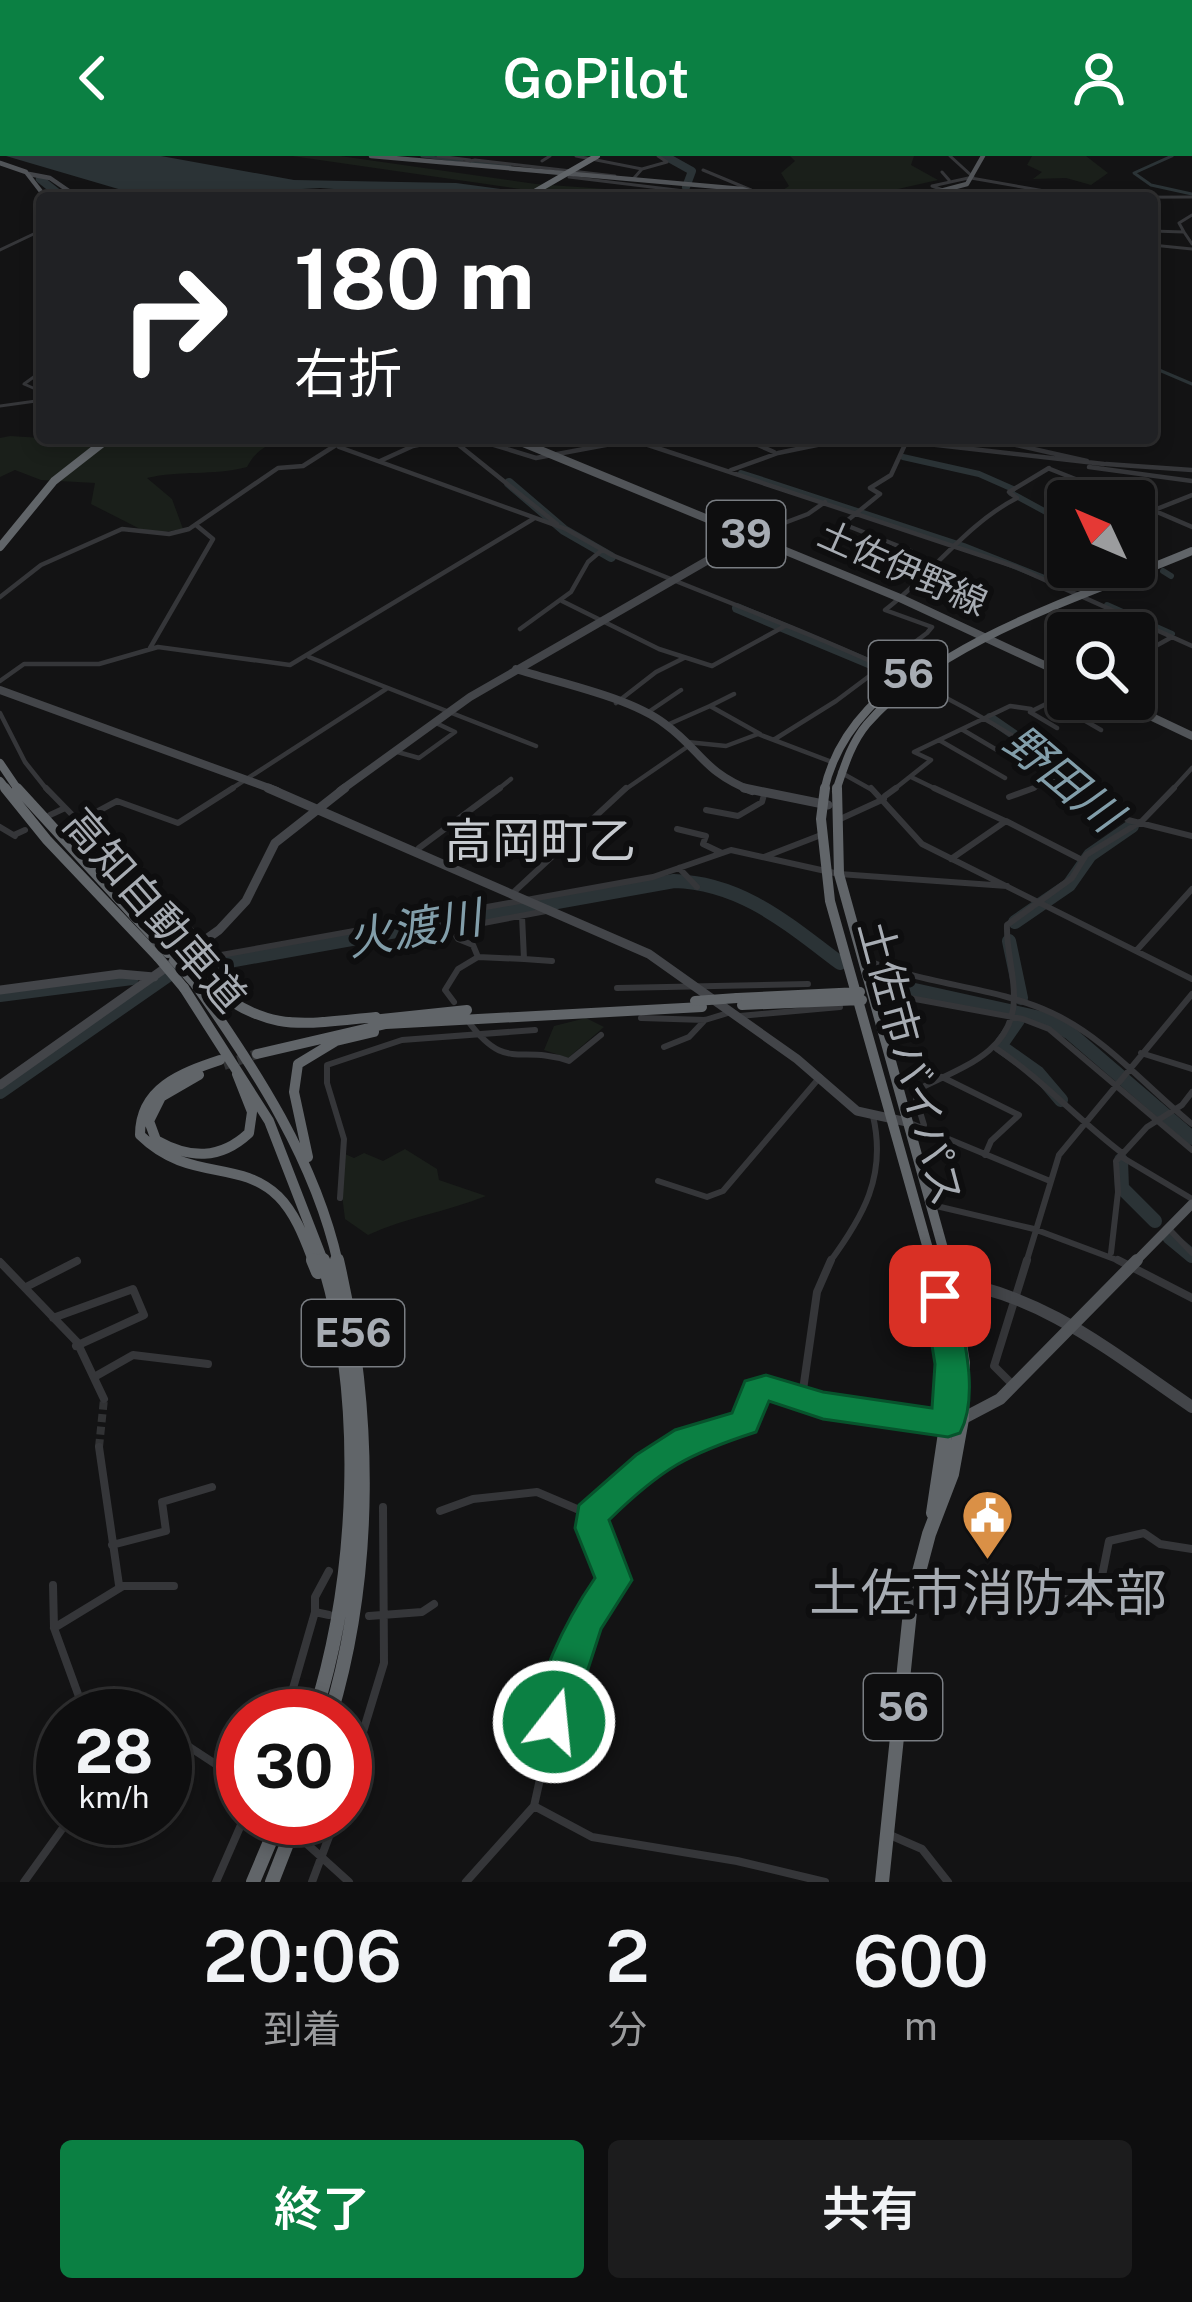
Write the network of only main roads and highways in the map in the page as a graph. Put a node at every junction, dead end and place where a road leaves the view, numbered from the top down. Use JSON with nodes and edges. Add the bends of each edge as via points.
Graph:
{"nodes":[{"id":1,"x":371,"y":156,"type":"edge"},
{"id":2,"x":597,"y":156,"type":"edge"},
{"id":3,"x":983,"y":156,"type":"edge"},
{"id":4,"x":381,"y":157,"type":"edge"},
{"id":5,"x":0,"y":163,"type":"edge"},
{"id":6,"x":42,"y":192,"type":"edge"},
{"id":7,"x":534,"y":192,"type":"edge"},
{"id":8,"x":756,"y":192,"type":"edge"},
{"id":9,"x":953,"y":192,"type":"edge"},
{"id":10,"x":101,"y":444,"type":"edge"},
{"id":11,"x":525,"y":444,"type":"edge"},
{"id":12,"x":0,"y":547,"type":"edge"},
{"id":13,"x":1192,"y":548,"type":"edge"},
{"id":14,"x":985,"y":636,"type":"junction"},
{"id":15,"x":1047,"y":666,"type":"edge"},
{"id":16,"x":908,"y":679,"type":"junction"},
{"id":17,"x":1155,"y":718,"type":"edge"},
{"id":18,"x":1192,"y":736,"type":"edge"},
{"id":19,"x":0,"y":763,"type":"edge"},
{"id":20,"x":0,"y":781,"type":"edge"},
{"id":21,"x":827,"y":805,"type":"junction"},
{"id":22,"x":171,"y":954,"type":"junction"},
{"id":23,"x":196,"y":985,"type":"junction"},
{"id":24,"x":861,"y":990,"type":"junction"},
{"id":25,"x":701,"y":1009,"type":"junction"},
{"id":26,"x":387,"y":1016,"type":"junction"},
{"id":27,"x":412,"y":1023,"type":"junction"},
{"id":28,"x":224,"y":1058,"type":"junction"},
{"id":29,"x":900,"y":1121,"type":"junction"},
{"id":30,"x":310,"y":1170,"type":"junction"},
{"id":31,"x":1192,"y":1201,"type":"edge"},
{"id":32,"x":347,"y":1373,"type":"junction"},
{"id":33,"x":955,"y":1421,"type":"junction"},
{"id":34,"x":320,"y":1689,"type":"edge"},
{"id":35,"x":335,"y":1689,"type":"edge"},
{"id":36,"x":269,"y":1845,"type":"edge"},
{"id":37,"x":286,"y":1845,"type":"edge"},
{"id":38,"x":254,"y":1882,"type":"edge"},
{"id":39,"x":272,"y":1882,"type":"edge"},
{"id":40,"x":882,"y":1882,"type":"edge"}],
"edges":[{"from":1,"to":4,"type":"main road"},
{"from":2,"to":7,"type":"highway","bridge":true},
{"from":3,"to":9,"type":"main road","via":[[973,178]]},
{"from":4,"to":8,"type":"main road"},
{"from":5,"to":6,"type":"main road","via":[[28,174]]},
{"from":10,"to":12,"type":"highway","via":[[54,481]]},
{"from":11,"to":14,"type":"main road","name":"土佐伊野線","number":"39"},
{"from":13,"to":14,"type":"highway","name":"土佐市バイパス","number":"56"},
{"from":14,"to":15,"type":"main road","name":"土佐伊野線","number":"39"},
{"from":14,"to":16,"type":"highway","name":"土佐市バイパス","number":"56"},
{"from":16,"to":21,"type":"highway","name":"土佐市バイパス","number":"56","via":[[866,725]]},
{"from":16,"to":21,"type":"highway","name":"土佐市バイパス","number":"56","via":[[864,712],[832,762]]},
{"from":17,"to":18,"type":"main road"},
{"from":19,"to":22,"type":"highway","name":"高知自動車道"},
{"from":20,"to":22,"type":"highway","name":"高知自動車道","number":"E56","via":[[47,840]]},
{"from":21,"to":24,"type":"highway","name":"土佐市バイパス","number":"56"},
{"from":21,"to":24,"type":"highway","name":"土佐市バイパス","number":"56","via":[[826,872],[844,954]]},
{"from":22,"to":23,"type":"highway","name":"高知自動車道","number":"E56","bridge":true},
{"from":22,"to":23,"type":"highway","bridge":true},
{"from":23,"to":26,"type":"highway","via":[[265,1024]]},
{"from":23,"to":28,"type":"highway","name":"高知自動車道","number":"E56"},
{"from":23,"to":30,"type":"highway","name":"高知自動車道","number":"E56","via":[[266,1086]]},
{"from":24,"to":25,"type":"highway","bridge":true},
{"from":24,"to":29,"type":"highway","name":"土佐市バイパス","number":"56"},
{"from":25,"to":26,"type":"highway"},
{"from":25,"to":27,"type":"highway"},
{"from":26,"to":27,"type":"highway","via":[[255,1051]]},
{"from":27,"to":30,"type":"highway","via":[[336,1041],[298,1064],[294,1092]]},
{"from":28,"to":28,"type":"highway","via":[[161,1096],[149,1120],[156,1140],[194,1157],[230,1149],[249,1133],[252,1112]]},
{"from":28,"to":32,"type":"highway","name":"高知自動車道","number":"E56","via":[[294,1174]]},
{"from":28,"to":32,"type":"highway","via":[[149,1097],[140,1135],[158,1155],[257,1178],[288,1204],[314,1259]]},
{"from":29,"to":33,"type":"highway","name":"土佐市バイパス","number":"56","via":[[952,1364]]},
{"from":29,"to":33,"type":"highway","name":"土佐市バイパス","number":"56","via":[[952,1281],[960,1327]]},
{"from":30,"to":35,"type":"highway","name":"高知自動車道","number":"E56","via":[[348,1299],[361,1412],[353,1603]]},
{"from":31,"to":33,"type":"main road","via":[[1000,1399]]},
{"from":32,"to":34,"type":"highway","name":"高知自動車道","number":"E56","via":[[340,1601]]},
{"from":33,"to":40,"type":"highway","name":"土佐市バイパス","number":"56","via":[[952,1474],[916,1575]]},
{"from":36,"to":38,"type":"highway"},
{"from":37,"to":39,"type":"highway"}]}
